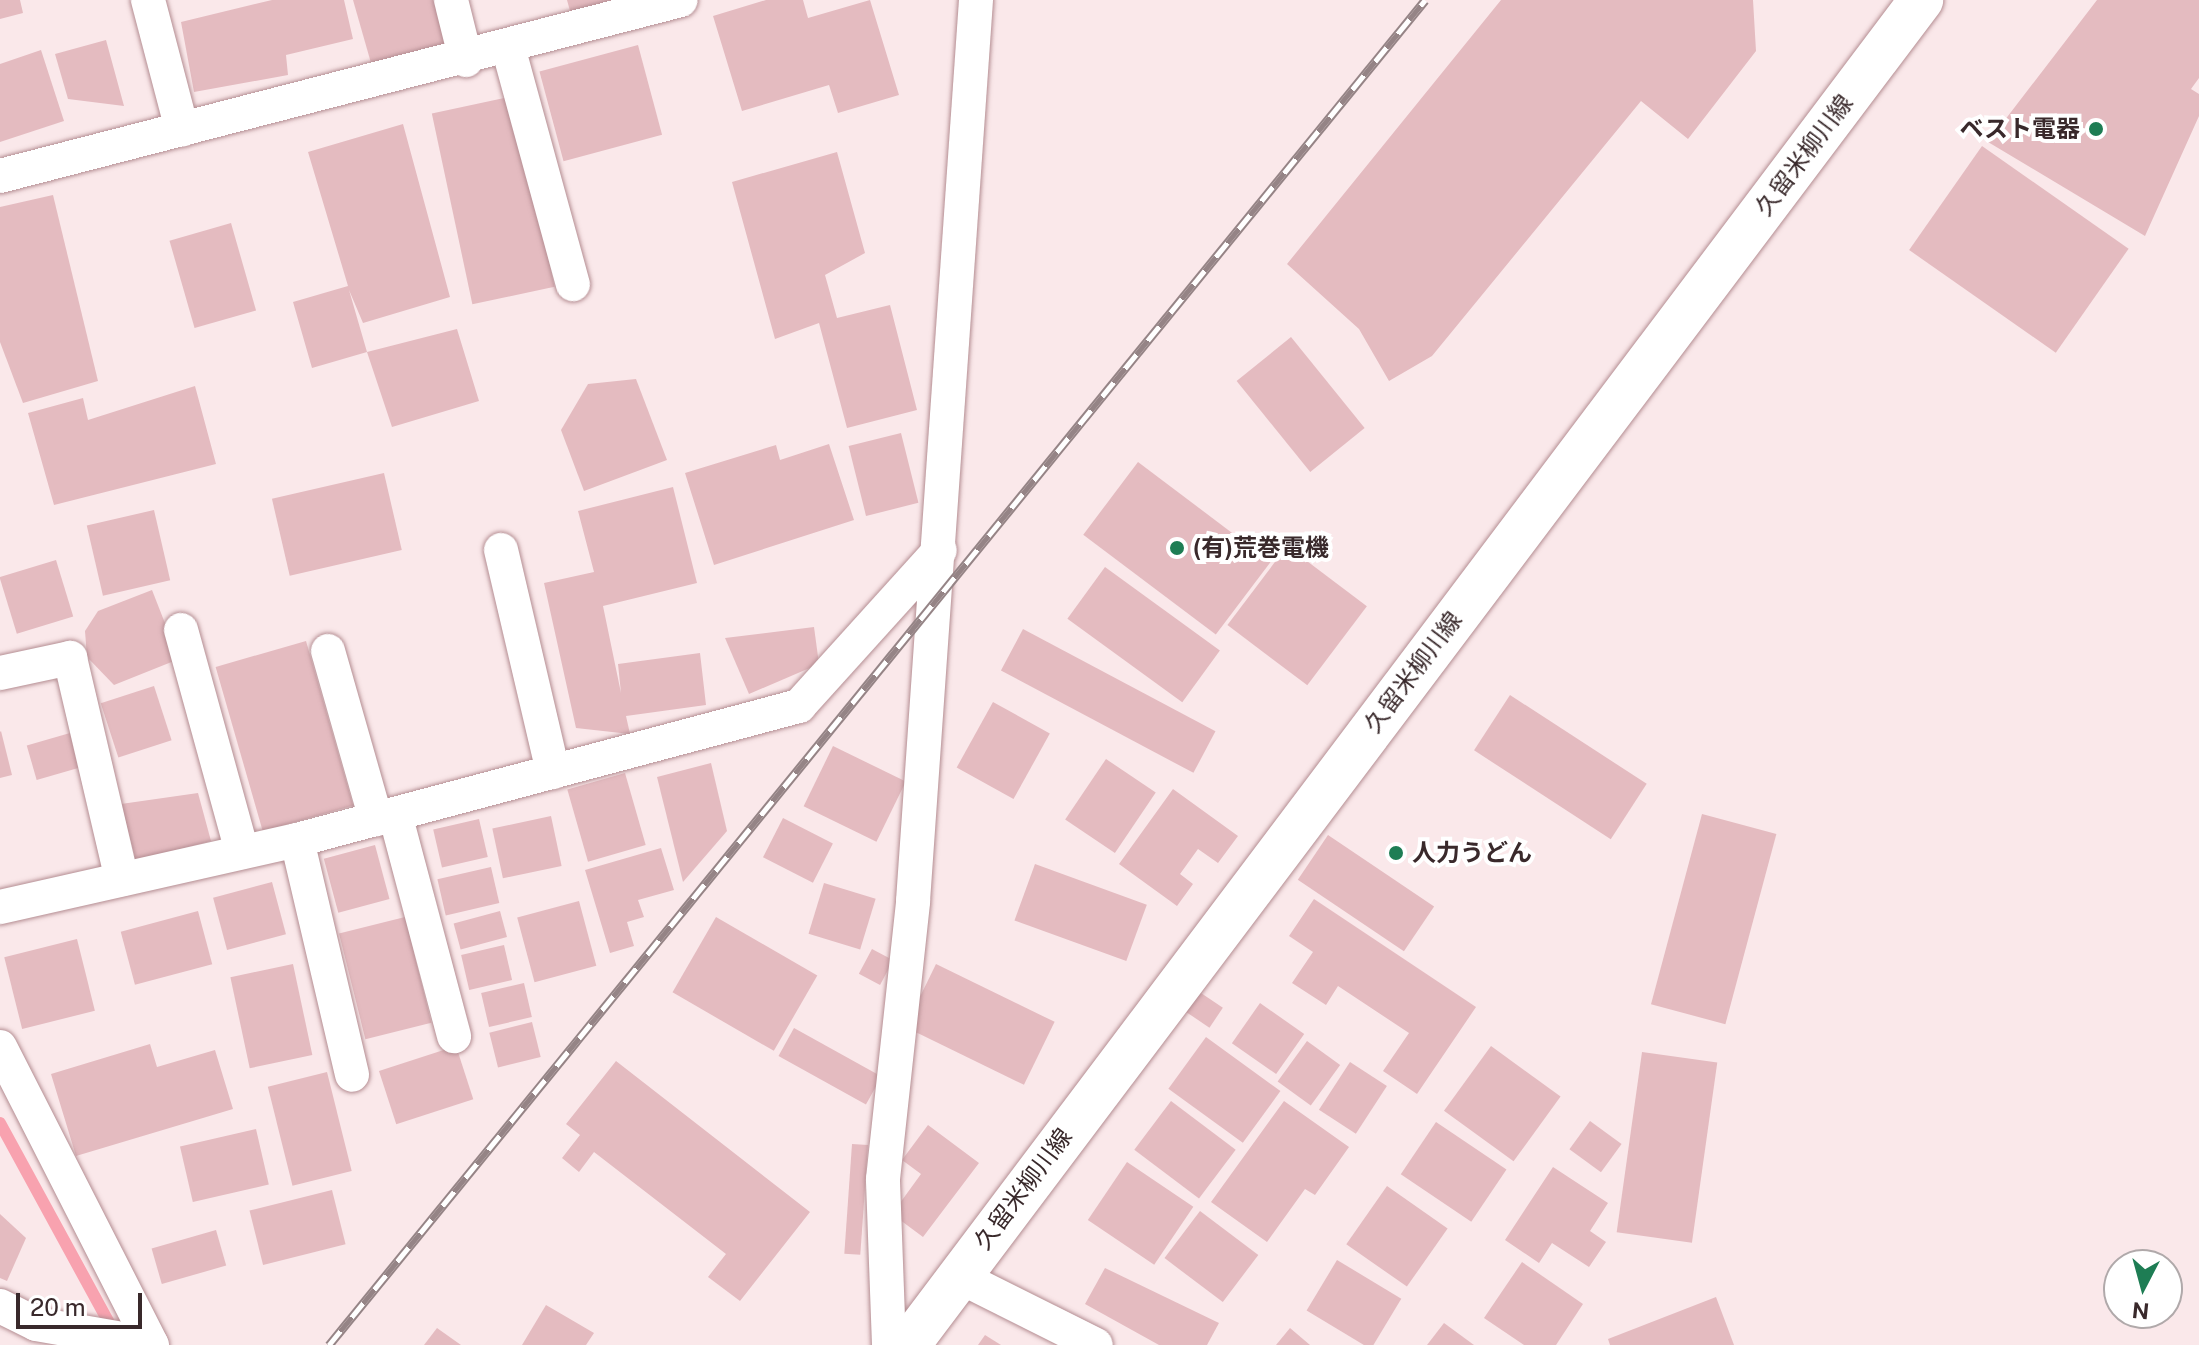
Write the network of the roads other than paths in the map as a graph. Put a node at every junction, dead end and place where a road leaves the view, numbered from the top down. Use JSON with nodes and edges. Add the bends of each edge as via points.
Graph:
{"nodes":[{"id":1,"x":148,"y":0,"type":"edge"},
{"id":2,"x":451,"y":0,"type":"edge"},
{"id":3,"x":976,"y":0,"type":"edge"},
{"id":4,"x":1921,"y":0,"type":"edge"},
{"id":5,"x":666,"y":2,"type":"edge"},
{"id":6,"x":508,"y":47,"type":"junction"},
{"id":7,"x":466,"y":60,"type":"junction"},
{"id":8,"x":182,"y":130,"type":"junction"},
{"id":9,"x":0,"y":176,"type":"edge"},
{"id":10,"x":573,"y":284,"type":"dead end"},
{"id":11,"x":501,"y":550,"type":"dead end"},
{"id":12,"x":940,"y":550,"type":"junction"},
{"id":13,"x":181,"y":630,"type":"dead end"},
{"id":14,"x":328,"y":651,"type":"dead end"},
{"id":15,"x":0,"y":673,"type":"edge"},
{"id":16,"x":553,"y":772,"type":"junction"},
{"id":17,"x":385,"y":816,"type":"junction"},
{"id":18,"x":297,"y":840,"type":"junction"},
{"id":19,"x":242,"y":852,"type":"junction"},
{"id":20,"x":122,"y":879,"type":"junction"},
{"id":21,"x":0,"y":907,"type":"edge"},
{"id":22,"x":454,"y":1036,"type":"dead end"},
{"id":23,"x":0,"y":1047,"type":"edge"},
{"id":24,"x":352,"y":1075,"type":"dead end"},
{"id":25,"x":958,"y":1276,"type":"junction"},
{"id":26,"x":0,"y":1306,"type":"edge"},
{"id":27,"x":152,"y":1344,"type":"edge"},
{"id":28,"x":889,"y":1345,"type":"edge"},
{"id":29,"x":908,"y":1345,"type":"edge"},
{"id":30,"x":1096,"y":1345,"type":"edge"}],
"edges":[{"from":1,"to":8,"type":"street"},
{"from":2,"to":7,"type":"street"},
{"from":3,"to":12,"type":"street"},
{"from":4,"to":25,"type":"main road","name":"久留米柳川線"},
{"from":5,"to":6,"type":"street"},
{"from":6,"to":7,"type":"street"},
{"from":6,"to":10,"type":"street"},
{"from":7,"to":8,"type":"street"},
{"from":8,"to":9,"type":"street"},
{"from":11,"to":16,"type":"street"},
{"from":12,"to":16,"type":"street","via":[[799,706]]},
{"from":12,"to":28,"type":"street","via":[[883,1179]]},
{"from":13,"to":19,"type":"street"},
{"from":14,"to":17,"type":"street"},
{"from":15,"to":20,"type":"street","via":[[70,658]]},
{"from":16,"to":17,"type":"street"},
{"from":17,"to":18,"type":"street"},
{"from":17,"to":22,"type":"street"},
{"from":18,"to":19,"type":"street"},
{"from":18,"to":24,"type":"street"},
{"from":19,"to":20,"type":"street"},
{"from":20,"to":21,"type":"street"},
{"from":23,"to":27,"type":"street"},
{"from":25,"to":29,"type":"main road","name":"久留米柳川線"},
{"from":25,"to":30,"type":"street"},
{"from":26,"to":27,"type":"street","via":[[36,1324]]}]}
